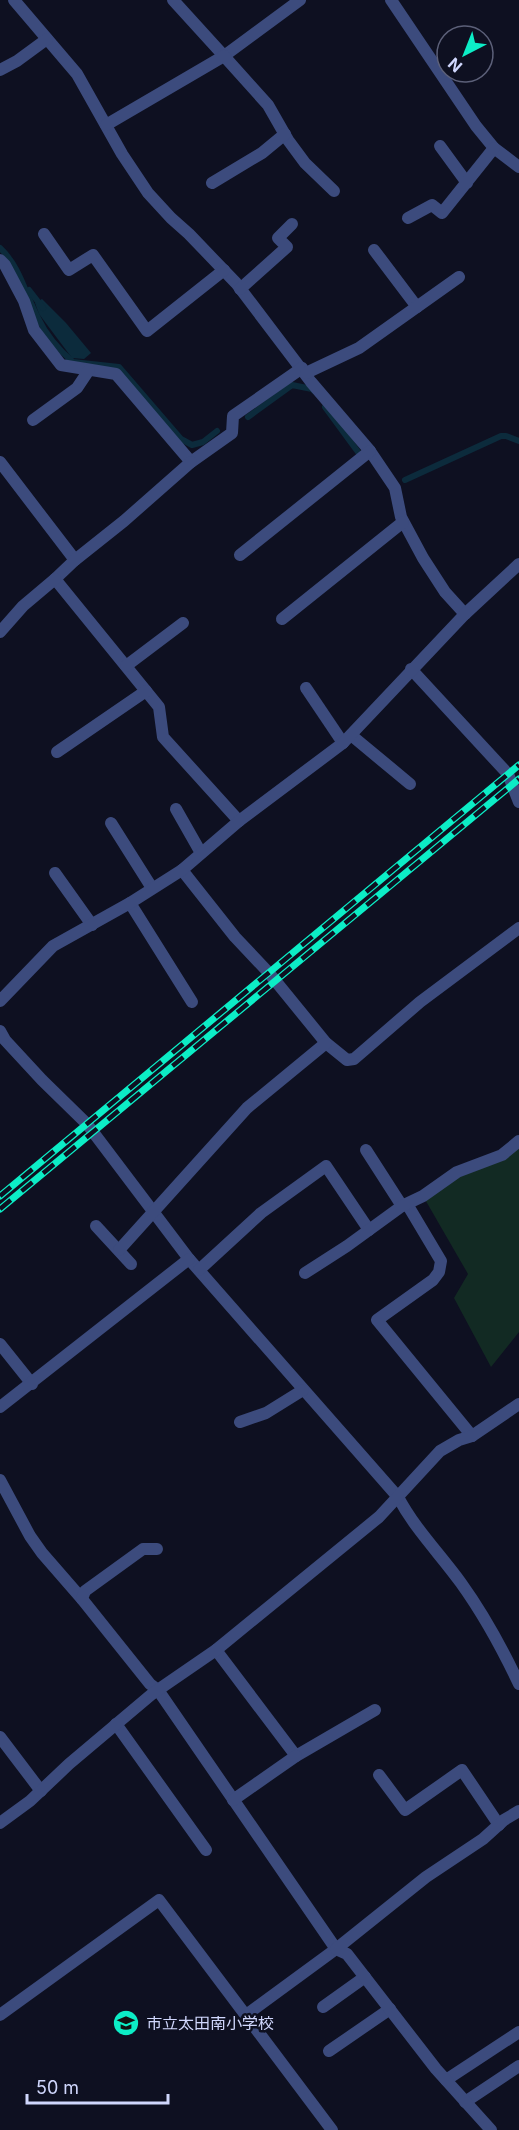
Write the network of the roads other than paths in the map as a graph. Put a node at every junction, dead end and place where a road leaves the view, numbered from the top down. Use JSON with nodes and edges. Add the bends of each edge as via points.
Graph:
{"nodes":[{"id":1,"x":14,"y":0,"type":"edge"},
{"id":2,"x":173,"y":0,"type":"edge"},
{"id":3,"x":300,"y":0,"type":"edge"},
{"id":4,"x":391,"y":0,"type":"edge"},
{"id":5,"x":47,"y":39,"type":"junction"},
{"id":6,"x":224,"y":56,"type":"junction"},
{"id":7,"x":0,"y":70,"type":"edge"},
{"id":8,"x":106,"y":125,"type":"junction"},
{"id":9,"x":285,"y":134,"type":"junction"},
{"id":10,"x":440,"y":146,"type":"dead end"},
{"id":11,"x":494,"y":148,"type":"junction"},
{"id":12,"x":519,"y":167,"type":"edge"},
{"id":13,"x":212,"y":183,"type":"dead end"},
{"id":14,"x":466,"y":183,"type":"junction"},
{"id":15,"x":334,"y":191,"type":"dead end"},
{"id":16,"x":408,"y":218,"type":"dead end"},
{"id":17,"x":292,"y":224,"type":"dead end"},
{"id":18,"x":44,"y":234,"type":"dead end"},
{"id":19,"x":374,"y":250,"type":"dead end"},
{"id":20,"x":0,"y":260,"type":"edge"},
{"id":21,"x":224,"y":270,"type":"junction"},
{"id":22,"x":459,"y":277,"type":"dead end"},
{"id":23,"x":240,"y":289,"type":"junction"},
{"id":24,"x":417,"y":307,"type":"junction"},
{"id":25,"x":89,"y":370,"type":"junction"},
{"id":26,"x":304,"y":371,"type":"junction"},
{"id":27,"x":33,"y":420,"type":"dead end"},
{"id":28,"x":370,"y":451,"type":"junction"},
{"id":29,"x":0,"y":462,"type":"edge"},
{"id":30,"x":191,"y":462,"type":"junction"},
{"id":31,"x":403,"y":522,"type":"junction"},
{"id":32,"x":240,"y":555,"type":"dead end"},
{"id":33,"x":75,"y":560,"type":"junction"},
{"id":34,"x":519,"y":564,"type":"edge"},
{"id":35,"x":55,"y":579,"type":"junction"},
{"id":36,"x":465,"y":614,"type":"junction"},
{"id":37,"x":282,"y":619,"type":"dead end"},
{"id":38,"x":183,"y":623,"type":"dead end"},
{"id":39,"x":0,"y":632,"type":"edge"},
{"id":40,"x":126,"y":666,"type":"junction"},
{"id":41,"x":411,"y":669,"type":"junction"},
{"id":42,"x":306,"y":688,"type":"dead end"},
{"id":43,"x":146,"y":691,"type":"junction"},
{"id":44,"x":347,"y":739,"type":"junction"},
{"id":45,"x":57,"y":752,"type":"dead end"},
{"id":46,"x":410,"y":784,"type":"dead end"},
{"id":47,"x":519,"y":802,"type":"edge"},
{"id":48,"x":176,"y":809,"type":"dead end"},
{"id":49,"x":239,"y":821,"type":"junction"},
{"id":50,"x":111,"y":823,"type":"dead end"},
{"id":51,"x":201,"y":853,"type":"junction"},
{"id":52,"x":182,"y":870,"type":"junction"},
{"id":53,"x":55,"y":873,"type":"dead end"},
{"id":54,"x":152,"y":888,"type":"junction"},
{"id":55,"x":130,"y":903,"type":"junction"},
{"id":56,"x":92,"y":925,"type":"junction"},
{"id":57,"x":519,"y":928,"type":"edge"},
{"id":58,"x":0,"y":1001,"type":"edge"},
{"id":59,"x":192,"y":1002,"type":"dead end"},
{"id":60,"x":0,"y":1031,"type":"edge"},
{"id":61,"x":326,"y":1043,"type":"junction"},
{"id":62,"x":519,"y":1141,"type":"edge"},
{"id":63,"x":366,"y":1150,"type":"dead end"},
{"id":64,"x":404,"y":1205,"type":"junction"},
{"id":65,"x":154,"y":1213,"type":"junction"},
{"id":66,"x":96,"y":1226,"type":"dead end"},
{"id":67,"x":369,"y":1230,"type":"junction"},
{"id":68,"x":119,"y":1250,"type":"junction"},
{"id":69,"x":189,"y":1259,"type":"junction"},
{"id":70,"x":131,"y":1264,"type":"dead end"},
{"id":71,"x":199,"y":1270,"type":"junction"},
{"id":72,"x":305,"y":1273,"type":"dead end"},
{"id":73,"x":0,"y":1344,"type":"edge"},
{"id":74,"x":32,"y":1384,"type":"junction"},
{"id":75,"x":303,"y":1390,"type":"junction"},
{"id":76,"x":519,"y":1404,"type":"edge"},
{"id":77,"x":0,"y":1407,"type":"edge"},
{"id":78,"x":240,"y":1422,"type":"dead end"},
{"id":79,"x":472,"y":1436,"type":"junction"},
{"id":80,"x":0,"y":1480,"type":"edge"},
{"id":81,"x":398,"y":1497,"type":"junction"},
{"id":82,"x":156,"y":1549,"type":"dead end"},
{"id":83,"x":82,"y":1599,"type":"junction"},
{"id":84,"x":216,"y":1650,"type":"junction"},
{"id":85,"x":519,"y":1684,"type":"edge"},
{"id":86,"x":158,"y":1690,"type":"junction"},
{"id":87,"x":375,"y":1710,"type":"dead end"},
{"id":88,"x":116,"y":1724,"type":"junction"},
{"id":89,"x":0,"y":1737,"type":"edge"},
{"id":90,"x":296,"y":1756,"type":"junction"},
{"id":91,"x":380,"y":1774,"type":"dead end"},
{"id":92,"x":41,"y":1791,"type":"junction"},
{"id":93,"x":233,"y":1800,"type":"junction"},
{"id":94,"x":519,"y":1811,"type":"edge"},
{"id":95,"x":0,"y":1823,"type":"edge"},
{"id":96,"x":499,"y":1825,"type":"junction"},
{"id":97,"x":206,"y":1850,"type":"dead end"},
{"id":98,"x":336,"y":1949,"type":"junction"},
{"id":99,"x":365,"y":1977,"type":"junction"},
{"id":100,"x":323,"y":2007,"type":"dead end"},
{"id":101,"x":390,"y":2009,"type":"junction"},
{"id":102,"x":0,"y":2015,"type":"edge"},
{"id":103,"x":246,"y":2015,"type":"junction"},
{"id":104,"x":519,"y":2032,"type":"edge"},
{"id":105,"x":328,"y":2051,"type":"dead end"},
{"id":106,"x":519,"y":2066,"type":"edge"},
{"id":107,"x":446,"y":2080,"type":"junction"},
{"id":108,"x":465,"y":2102,"type":"junction"},
{"id":109,"x":332,"y":2130,"type":"edge"},
{"id":110,"x":491,"y":2130,"type":"edge"}],
"edges":[{"from":1,"to":5,"type":"street"},
{"from":2,"to":6,"type":"street"},
{"from":3,"to":6,"type":"street"},
{"from":4,"to":11,"type":"street"},
{"from":5,"to":7,"type":"street"},
{"from":5,"to":8,"type":"street","via":[[76,74]]},
{"from":6,"to":8,"type":"street"},
{"from":6,"to":9,"type":"street","via":[[268,105]]},
{"from":8,"to":21,"type":"street","via":[[148,192]]},
{"from":9,"to":13,"type":"street"},
{"from":9,"to":15,"type":"street","via":[[305,163]]},
{"from":10,"to":14,"type":"street"},
{"from":11,"to":12,"type":"street"},
{"from":11,"to":14,"type":"street"},
{"from":14,"to":16,"type":"street","via":[[441,213],[432,206]]},
{"from":17,"to":23,"type":"street","via":[[278,237],[287,247]]},
{"from":18,"to":21,"type":"street","via":[[69,270],[93,255],[147,332]]},
{"from":19,"to":24,"type":"street"},
{"from":20,"to":25,"type":"street","via":[[24,302],[34,330],[61,365]]},
{"from":21,"to":23,"type":"street"},
{"from":22,"to":24,"type":"street"},
{"from":23,"to":26,"type":"street"},
{"from":24,"to":26,"type":"street","via":[[359,348]]},
{"from":25,"to":27,"type":"street","via":[[77,388]]},
{"from":25,"to":30,"type":"street","via":[[116,374]]},
{"from":26,"to":28,"type":"street"},
{"from":26,"to":30,"type":"street","via":[[233,416],[232,433]]},
{"from":28,"to":31,"type":"street","via":[[395,488]]},
{"from":28,"to":32,"type":"street"},
{"from":29,"to":33,"type":"street"},
{"from":30,"to":33,"type":"street"},
{"from":31,"to":36,"type":"street","via":[[445,592]]},
{"from":31,"to":37,"type":"street"},
{"from":33,"to":35,"type":"street"},
{"from":34,"to":36,"type":"street"},
{"from":35,"to":39,"type":"street"},
{"from":35,"to":40,"type":"street"},
{"from":36,"to":41,"type":"street"},
{"from":38,"to":40,"type":"street"},
{"from":40,"to":43,"type":"street"},
{"from":41,"to":44,"type":"street"},
{"from":41,"to":47,"type":"street","via":[[507,774]]},
{"from":42,"to":44,"type":"street"},
{"from":43,"to":45,"type":"street"},
{"from":43,"to":49,"type":"street","via":[[159,707],[163,737]]},
{"from":44,"to":46,"type":"street"},
{"from":44,"to":49,"type":"street"},
{"from":48,"to":51,"type":"street"},
{"from":49,"to":51,"type":"street"},
{"from":50,"to":54,"type":"street"},
{"from":51,"to":52,"type":"street"},
{"from":52,"to":54,"type":"street"},
{"from":52,"to":61,"type":"street"},
{"from":53,"to":56,"type":"street"},
{"from":54,"to":55,"type":"street"},
{"from":55,"to":56,"type":"street"},
{"from":55,"to":59,"type":"street"},
{"from":56,"to":58,"type":"street","via":[[53,946]]},
{"from":57,"to":61,"type":"street","via":[[420,1002],[354,1059],[347,1060]]},
{"from":60,"to":65,"type":"street","via":[[87,1124]]},
{"from":61,"to":65,"type":"street","via":[[247,1108]]},
{"from":62,"to":64,"type":"street","via":[[502,1155],[457,1172]]},
{"from":63,"to":64,"type":"street"},
{"from":64,"to":67,"type":"street"},
{"from":64,"to":79,"type":"street","via":[[441,1261],[439,1272],[377,1320]]},
{"from":65,"to":68,"type":"street"},
{"from":65,"to":69,"type":"street"},
{"from":66,"to":68,"type":"street"},
{"from":67,"to":71,"type":"street","via":[[326,1166],[261,1213]]},
{"from":67,"to":72,"type":"street"},
{"from":68,"to":70,"type":"street"},
{"from":69,"to":71,"type":"street"},
{"from":69,"to":74,"type":"street"},
{"from":71,"to":75,"type":"street"},
{"from":73,"to":74,"type":"street"},
{"from":74,"to":77,"type":"street"},
{"from":75,"to":78,"type":"street","via":[[266,1413]]},
{"from":75,"to":81,"type":"street"},
{"from":76,"to":79,"type":"street"},
{"from":79,"to":81,"type":"street","via":[[440,1451]]},
{"from":80,"to":83,"type":"street","via":[[42,1553]]},
{"from":81,"to":84,"type":"street","via":[[379,1517]]},
{"from":81,"to":85,"type":"street","via":[[410,1520],[461,1583],[499,1641]]},
{"from":82,"to":83,"type":"street","via":[[143,1549],[85,1591]]},
{"from":83,"to":86,"type":"street"},
{"from":84,"to":86,"type":"street"},
{"from":84,"to":90,"type":"street"},
{"from":86,"to":88,"type":"street"},
{"from":86,"to":93,"type":"street"},
{"from":87,"to":90,"type":"street"},
{"from":88,"to":92,"type":"street"},
{"from":88,"to":97,"type":"street"},
{"from":89,"to":92,"type":"street"},
{"from":90,"to":93,"type":"street"},
{"from":91,"to":96,"type":"street","via":[[405,1810],[462,1770]]},
{"from":92,"to":95,"type":"street"},
{"from":93,"to":98,"type":"street"},
{"from":94,"to":96,"type":"street"},
{"from":96,"to":98,"type":"street"},
{"from":98,"to":99,"type":"street","via":[[347,1954]]},
{"from":98,"to":103,"type":"street"},
{"from":99,"to":100,"type":"street"},
{"from":99,"to":101,"type":"street"},
{"from":101,"to":105,"type":"street"},
{"from":101,"to":107,"type":"street"},
{"from":102,"to":103,"type":"street","via":[[159,1900]]},
{"from":103,"to":109,"type":"street"},
{"from":104,"to":107,"type":"street"},
{"from":106,"to":108,"type":"street"},
{"from":107,"to":108,"type":"street"},
{"from":108,"to":110,"type":"street"}]}
